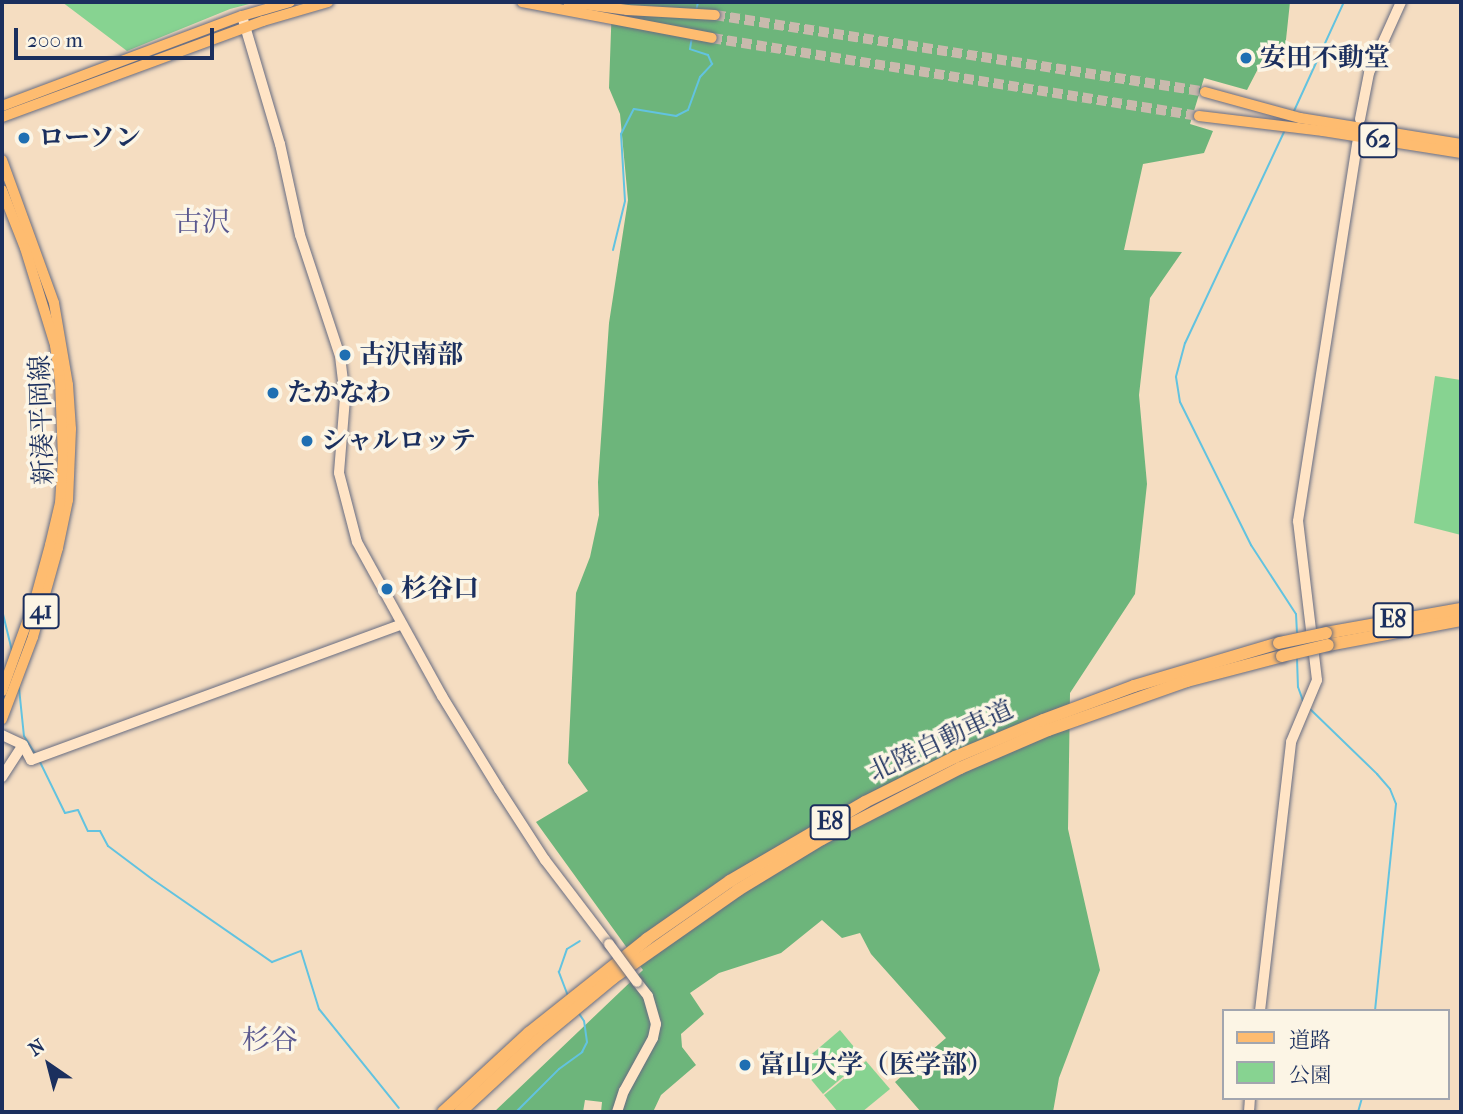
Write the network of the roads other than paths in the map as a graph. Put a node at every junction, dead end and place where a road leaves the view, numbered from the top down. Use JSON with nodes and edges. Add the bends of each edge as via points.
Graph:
{"nodes":[{"id":1,"x":290,"y":2,"type":"edge"},
{"id":2,"x":328,"y":2,"type":"edge"},
{"id":3,"x":522,"y":2,"type":"edge"},
{"id":4,"x":568,"y":2,"type":"edge"},
{"id":5,"x":1401,"y":2,"type":"edge"},
{"id":6,"x":715,"y":15,"type":"tunnel mouth"},
{"id":7,"x":242,"y":16,"type":"junction"},
{"id":8,"x":247,"y":27,"type":"junction"},
{"id":9,"x":712,"y":38,"type":"tunnel mouth"},
{"id":10,"x":1205,"y":92,"type":"tunnel mouth"},
{"id":11,"x":2,"y":106,"type":"edge"},
{"id":12,"x":1199,"y":116,"type":"tunnel mouth"},
{"id":13,"x":2,"y":117,"type":"edge"},
{"id":14,"x":1360,"y":120,"type":"dead end"},
{"id":15,"x":1297,"y":123,"type":"junction"},
{"id":16,"x":1357,"y":144,"type":"dead end"},
{"id":17,"x":1461,"y":144,"type":"edge"},
{"id":18,"x":1461,"y":153,"type":"edge"},
{"id":19,"x":2,"y":160,"type":"edge"},
{"id":20,"x":2,"y":190,"type":"edge"},
{"id":21,"x":1461,"y":609,"type":"edge"},
{"id":22,"x":1461,"y":620,"type":"edge"},
{"id":23,"x":402,"y":624,"type":"junction"},
{"id":24,"x":1327,"y":639,"type":"junction"},
{"id":25,"x":1280,"y":650,"type":"junction"},
{"id":26,"x":2,"y":691,"type":"edge"},
{"id":27,"x":2,"y":719,"type":"edge"},
{"id":28,"x":2,"y":735,"type":"edge"},
{"id":29,"x":23,"y":745,"type":"junction"},
{"id":30,"x":2,"y":777,"type":"edge"},
{"id":31,"x":1260,"y":1009,"type":"edge"},
{"id":32,"x":443,"y":1112,"type":"edge"},
{"id":33,"x":460,"y":1112,"type":"edge"},
{"id":34,"x":617,"y":1112,"type":"edge"}],
"edges":[{"from":1,"to":7,"type":"main road"},
{"from":2,"to":8,"type":"main road"},
{"from":3,"to":9,"type":"main road"},
{"from":4,"to":6,"type":"main road"},
{"from":5,"to":14,"type":"street","via":[[1369,73]]},
{"from":7,"to":8,"type":"street"},
{"from":7,"to":11,"type":"main road"},
{"from":8,"to":13,"type":"main road"},
{"from":8,"to":23,"type":"street","via":[[300,235],[340,356],[345,398],[339,473],[342,492],[357,542]]},
{"from":10,"to":15,"type":"main road","number":"62","via":[[1283,114]]},
{"from":12,"to":15,"type":"main road","number":"62","via":[[1277,127]]},
{"from":15,"to":17,"type":"main road","number":"62"},
{"from":15,"to":18,"type":"main road","number":"62"},
{"from":16,"to":31,"type":"street","via":[[1298,521],[1317,666],[1312,696],[1291,742]]},
{"from":19,"to":27,"type":"main road","name":"新湊平岡線","number":"41","via":[[54,303],[71,429],[68,500],[58,548],[33,637]]},
{"from":20,"to":26,"type":"main road","name":"新湊平岡線","number":"41","via":[[55,345],[63,458],[60,503],[50,545]]},
{"from":21,"to":24,"type":"highway","name":"北陸自動車道","number":"E8"},
{"from":22,"to":24,"type":"highway","name":"北陸自動車道","number":"E8"},
{"from":23,"to":29,"type":"street","via":[[31,760]]},
{"from":23,"to":34,"type":"street","bridge":true,"via":[[540,851],[654,1011],[653,1038]]},
{"from":24,"to":25,"type":"highway","name":"北陸自動車道","number":"E8","bridge":true},
{"from":25,"to":32,"type":"highway","name":"北陸自動車道","number":"E8","via":[[1134,686],[1043,719],[944,762],[835,818],[730,881],[647,939],[528,1033]]},
{"from":25,"to":33,"type":"highway","name":"北陸自動車道","number":"E8","via":[[1048,730],[833,832],[738,890],[613,978]]},
{"from":28,"to":29,"type":"street"},
{"from":29,"to":30,"type":"street"}]}
